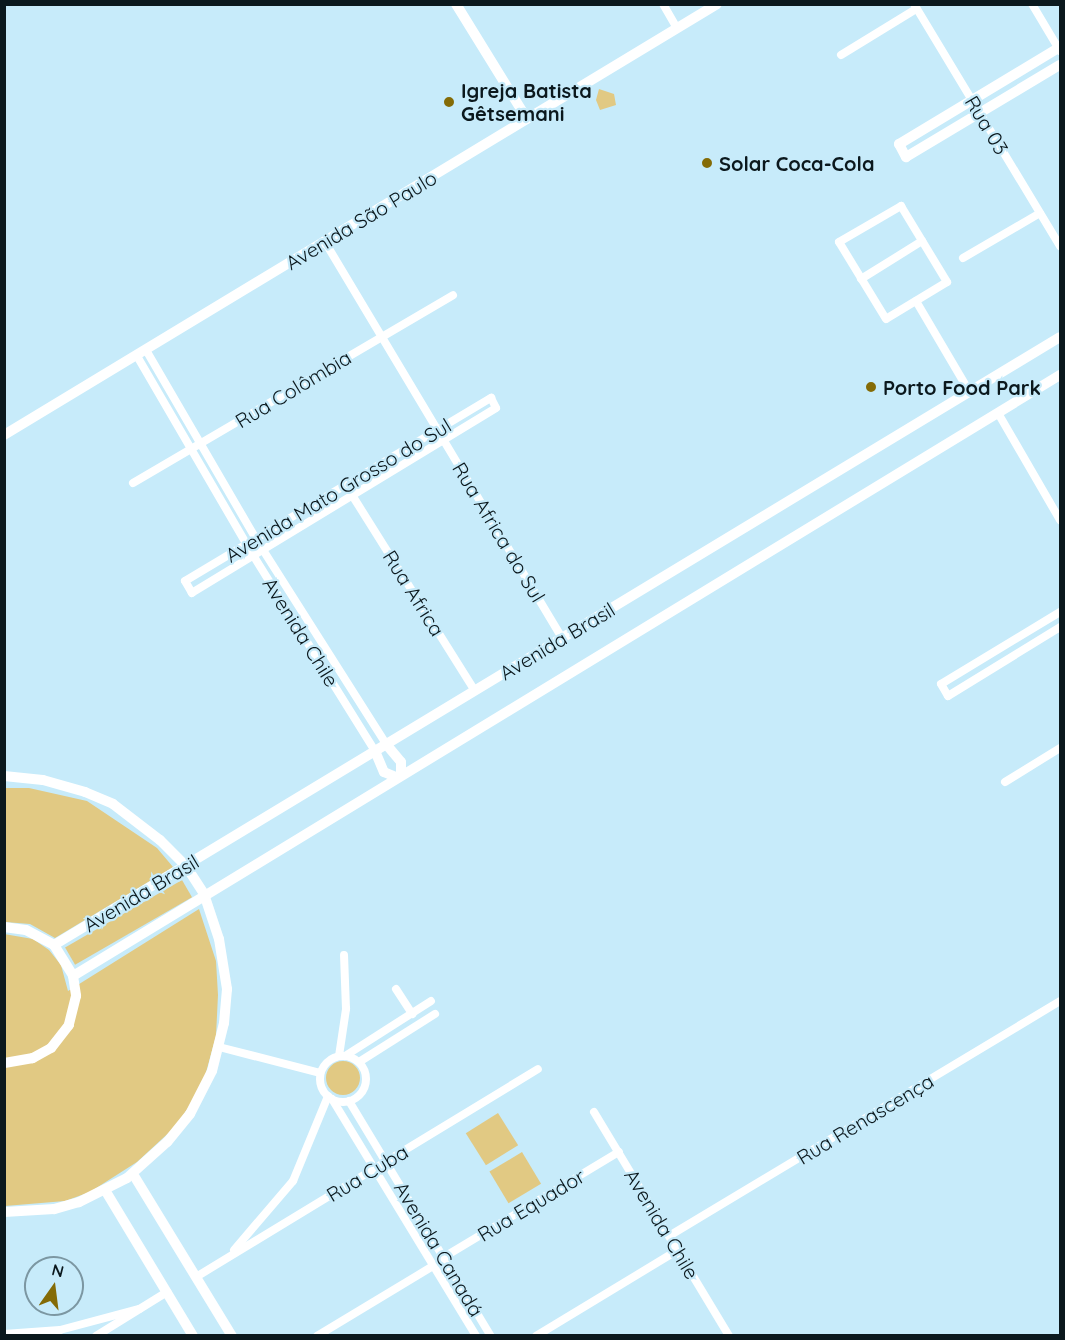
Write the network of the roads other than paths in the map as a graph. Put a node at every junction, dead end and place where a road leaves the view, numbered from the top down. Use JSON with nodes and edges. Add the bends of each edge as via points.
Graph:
{"nodes":[{"id":1,"x":456,"y":4,"type":"edge"},
{"id":2,"x":663,"y":4,"type":"edge"},
{"id":3,"x":717,"y":4,"type":"edge"},
{"id":4,"x":1032,"y":4,"type":"edge"},
{"id":5,"x":915,"y":7,"type":"edge"},
{"id":6,"x":677,"y":28,"type":"junction"},
{"id":7,"x":1060,"y":48,"type":"edge"},
{"id":8,"x":841,"y":55,"type":"dead end"},
{"id":9,"x":1060,"y":65,"type":"edge"},
{"id":10,"x":972,"y":100,"type":"junction"},
{"id":11,"x":980,"y":113,"type":"junction"},
{"id":12,"x":527,"y":119,"type":"junction"},
{"id":13,"x":1040,"y":213,"type":"junction"},
{"id":14,"x":922,"y":241,"type":"junction"},
{"id":15,"x":325,"y":242,"type":"junction"},
{"id":16,"x":1060,"y":246,"type":"edge"},
{"id":17,"x":963,"y":258,"type":"dead end"},
{"id":18,"x":861,"y":279,"type":"junction"},
{"id":19,"x":453,"y":295,"type":"dead end"},
{"id":20,"x":916,"y":300,"type":"junction"},
{"id":21,"x":382,"y":336,"type":"junction"},
{"id":22,"x":1060,"y":337,"type":"edge"},
{"id":23,"x":142,"y":353,"type":"junction"},
{"id":24,"x":1060,"y":375,"type":"edge"},
{"id":25,"x":969,"y":391,"type":"junction"},
{"id":26,"x":998,"y":413,"type":"junction"},
{"id":27,"x":438,"y":429,"type":"junction"},
{"id":28,"x":4,"y":435,"type":"edge"},
{"id":29,"x":444,"y":439,"type":"junction"},
{"id":30,"x":199,"y":444,"type":"junction"},
{"id":31,"x":190,"y":449,"type":"junction"},
{"id":32,"x":133,"y":483,"type":"dead end"},
{"id":33,"x":352,"y":495,"type":"junction"},
{"id":34,"x":1060,"y":520,"type":"edge"},
{"id":35,"x":256,"y":539,"type":"junction"},
{"id":36,"x":247,"y":545,"type":"junction"},
{"id":37,"x":263,"y":549,"type":"junction"},
{"id":38,"x":253,"y":555,"type":"junction"},
{"id":39,"x":1060,"y":612,"type":"edge"},
{"id":40,"x":1060,"y":627,"type":"edge"},
{"id":41,"x":561,"y":638,"type":"junction"},
{"id":42,"x":475,"y":691,"type":"junction"},
{"id":43,"x":386,"y":744,"type":"junction"},
{"id":44,"x":1060,"y":748,"type":"edge"},
{"id":45,"x":375,"y":751,"type":"junction"},
{"id":46,"x":4,"y":776,"type":"edge"},
{"id":47,"x":398,"y":776,"type":"junction"},
{"id":48,"x":1005,"y":782,"type":"dead end"},
{"id":49,"x":186,"y":866,"type":"junction"},
{"id":50,"x":204,"y":894,"type":"junction"},
{"id":51,"x":4,"y":927,"type":"edge"},
{"id":52,"x":54,"y":945,"type":"junction"},
{"id":53,"x":344,"y":955,"type":"dead end"},
{"id":54,"x":73,"y":976,"type":"junction"},
{"id":55,"x":396,"y":989,"type":"dead end"},
{"id":56,"x":431,"y":1001,"type":"dead end"},
{"id":57,"x":1060,"y":1002,"type":"edge"},
{"id":58,"x":412,"y":1014,"type":"junction"},
{"id":59,"x":435,"y":1014,"type":"dead end"},
{"id":60,"x":219,"y":1047,"type":"junction"},
{"id":61,"x":342,"y":1056,"type":"junction"},
{"id":62,"x":359,"y":1062,"type":"junction"},
{"id":63,"x":4,"y":1063,"type":"edge"},
{"id":64,"x":538,"y":1069,"type":"dead end"},
{"id":65,"x":321,"y":1073,"type":"junction"},
{"id":66,"x":330,"y":1097,"type":"junction"},
{"id":67,"x":349,"y":1101,"type":"junction"},
{"id":68,"x":594,"y":1112,"type":"dead end"},
{"id":69,"x":619,"y":1152,"type":"junction"},
{"id":70,"x":386,"y":1161,"type":"junction"},
{"id":71,"x":375,"y":1168,"type":"junction"},
{"id":72,"x":133,"y":1174,"type":"junction"},
{"id":73,"x":105,"y":1190,"type":"junction"},
{"id":74,"x":4,"y":1212,"type":"edge"},
{"id":75,"x":669,"y":1236,"type":"junction"},
{"id":76,"x":678,"y":1250,"type":"junction"},
{"id":77,"x":444,"y":1257,"type":"junction"},
{"id":78,"x":224,"y":1260,"type":"junction"},
{"id":79,"x":433,"y":1266,"type":"junction"},
{"id":80,"x":196,"y":1277,"type":"junction"},
{"id":81,"x":167,"y":1292,"type":"junction"},
{"id":82,"x":139,"y":1309,"type":"junction"},
{"id":83,"x":4,"y":1334,"type":"edge"},
{"id":84,"x":96,"y":1335,"type":"edge"},
{"id":85,"x":193,"y":1335,"type":"edge"},
{"id":86,"x":232,"y":1335,"type":"edge"},
{"id":87,"x":317,"y":1335,"type":"edge"},
{"id":88,"x":476,"y":1335,"type":"edge"},
{"id":89,"x":491,"y":1335,"type":"edge"},
{"id":90,"x":536,"y":1335,"type":"edge"},
{"id":91,"x":729,"y":1335,"type":"edge"}],
"edges":[{"from":1,"to":12,"type":"main road"},
{"from":2,"to":6,"type":"street"},
{"from":3,"to":6,"type":"main road","name":"Avenida São Paulo"},
{"from":4,"to":7,"type":"street"},
{"from":5,"to":8,"type":"street"},
{"from":5,"to":10,"type":"street","name":"Rua 03"},
{"from":6,"to":12,"type":"main road","name":"Avenida São Paulo"},
{"from":7,"to":10,"type":"main road"},
{"from":9,"to":11,"type":"main road"},
{"from":10,"to":11,"type":"street","name":"Rua 03"},
{"from":10,"to":11,"type":"main road","via":[[899,144],[906,157]]},
{"from":11,"to":13,"type":"street","name":"Rua 03"},
{"from":12,"to":15,"type":"main road","name":"Avenida São Paulo"},
{"from":13,"to":16,"type":"street","name":"Rua 03"},
{"from":13,"to":17,"type":"street"},
{"from":14,"to":18,"type":"street"},
{"from":14,"to":18,"type":"street","via":[[900,206],[839,242]]},
{"from":14,"to":20,"type":"street","via":[[946,282]]},
{"from":15,"to":21,"type":"street","name":"Rua Africa do Sul"},
{"from":15,"to":23,"type":"main road","name":"Avenida São Paulo"},
{"from":18,"to":20,"type":"street","via":[[886,319]]},
{"from":19,"to":21,"type":"street","name":"Rua Colômbia"},
{"from":20,"to":25,"type":"street"},
{"from":21,"to":27,"type":"street","name":"Rua Africa do Sul"},
{"from":21,"to":30,"type":"street","name":"Rua Colômbia"},
{"from":22,"to":25,"type":"main road","name":"Avenida Brasil"},
{"from":23,"to":28,"type":"main road","name":"Avenida São Paulo"},
{"from":23,"to":30,"type":"street","name":"Avenida Chile"},
{"from":23,"to":31,"type":"street","name":"Avenida Chile"},
{"from":24,"to":26,"type":"main road","name":"Avenida Brasil"},
{"from":25,"to":41,"type":"main road","name":"Avenida Brasil"},
{"from":26,"to":34,"type":"street"},
{"from":26,"to":47,"type":"main road","name":"Avenida Brasil"},
{"from":27,"to":29,"type":"street","name":"Rua Africa do Sul"},
{"from":27,"to":29,"type":"street","name":"Avenida Mato Grosso do Sul","via":[[490,398],[496,408]]},
{"from":27,"to":35,"type":"street","name":"Avenida Mato Grosso do Sul"},
{"from":29,"to":33,"type":"street","name":"Avenida Mato Grosso do Sul"},
{"from":29,"to":41,"type":"street","name":"Rua Africa do Sul"},
{"from":30,"to":31,"type":"street","name":"Rua Colômbia"},
{"from":30,"to":35,"type":"street","name":"Avenida Chile"},
{"from":31,"to":32,"type":"street","name":"Rua Colômbia"},
{"from":31,"to":36,"type":"street","name":"Avenida Chile"},
{"from":33,"to":37,"type":"street","name":"Avenida Mato Grosso do Sul"},
{"from":33,"to":42,"type":"street","name":"Rua Africa"},
{"from":35,"to":36,"type":"street","name":"Avenida Mato Grosso do Sul"},
{"from":35,"to":37,"type":"street","name":"Avenida Chile"},
{"from":36,"to":38,"type":"street","name":"Avenida Chile"},
{"from":36,"to":38,"type":"street","name":"Avenida Mato Grosso do Sul","via":[[185,581],[192,592]]},
{"from":37,"to":38,"type":"street","name":"Avenida Mato Grosso do Sul"},
{"from":37,"to":43,"type":"street","name":"Avenida Chile"},
{"from":38,"to":45,"type":"street","name":"Avenida Chile"},
{"from":39,"to":40,"type":"street","via":[[941,684],[948,696]]},
{"from":41,"to":42,"type":"main road","name":"Avenida Brasil"},
{"from":42,"to":43,"type":"main road","name":"Avenida Brasil"},
{"from":43,"to":45,"type":"main road","name":"Avenida Brasil"},
{"from":43,"to":47,"type":"main road","via":[[401,762]]},
{"from":44,"to":48,"type":"street"},
{"from":45,"to":47,"type":"main road","via":[[384,772]]},
{"from":45,"to":49,"type":"main road","name":"Avenida Brasil"},
{"from":46,"to":49,"type":"main road","via":[[43,780],[113,804],[142,824]]},
{"from":47,"to":50,"type":"main road","name":"Avenida Brasil"},
{"from":49,"to":50,"type":"main road"},
{"from":49,"to":52,"type":"main road","name":"Avenida Brasil"},
{"from":50,"to":54,"type":"main road","name":"Avenida Brasil"},
{"from":50,"to":60,"type":"main road","via":[[224,962],[227,989]]},
{"from":51,"to":52,"type":"main road","via":[[26,930]]},
{"from":52,"to":54,"type":"main road"},
{"from":53,"to":61,"type":"street","via":[[346,1009]]},
{"from":54,"to":63,"type":"main road","via":[[73,1016],[58,1041],[33,1058]]},
{"from":55,"to":58,"type":"street"},
{"from":56,"to":58,"type":"street"},
{"from":57,"to":75,"type":"street","name":"Rua Renascença"},
{"from":58,"to":61,"type":"street"},
{"from":59,"to":62,"type":"street"},
{"from":60,"to":65,"type":"street"},
{"from":60,"to":72,"type":"main road","via":[[190,1114]]},
{"from":61,"to":62,"type":"street"},
{"from":61,"to":65,"type":"street","via":[[328,1061]]},
{"from":62,"to":67,"type":"street","via":[[366,1081],[360,1093]]},
{"from":64,"to":70,"type":"street","name":"Rua Cuba"},
{"from":65,"to":66,"type":"street","via":[[322,1087]]},
{"from":66,"to":67,"type":"street"},
{"from":66,"to":71,"type":"street","name":"Avenida Canadá"},
{"from":66,"to":78,"type":"street","via":[[293,1181]]},
{"from":67,"to":70,"type":"street","name":"Avenida Canadá"},
{"from":68,"to":69,"type":"street","name":"Avenida Chile"},
{"from":69,"to":75,"type":"street","name":"Avenida Chile"},
{"from":69,"to":77,"type":"street","name":"Rua Equador"},
{"from":70,"to":71,"type":"street","name":"Rua Cuba"},
{"from":70,"to":77,"type":"street","name":"Avenida Canadá"},
{"from":71,"to":78,"type":"street","name":"Rua Cuba"},
{"from":71,"to":79,"type":"street","name":"Avenida Canadá"},
{"from":72,"to":73,"type":"main road"},
{"from":72,"to":80,"type":"main road"},
{"from":73,"to":74,"type":"main road","via":[[54,1209]]},
{"from":73,"to":81,"type":"main road"},
{"from":75,"to":76,"type":"street","name":"Avenida Chile"},
{"from":76,"to":90,"type":"street"},
{"from":76,"to":91,"type":"street","name":"Avenida Chile"},
{"from":77,"to":89,"type":"street","name":"Avenida Canadá"},
{"from":78,"to":80,"type":"street","name":"Rua Cuba"},
{"from":79,"to":87,"type":"street"},
{"from":79,"to":88,"type":"street","name":"Avenida Canadá"},
{"from":80,"to":86,"type":"main road"},
{"from":81,"to":82,"type":"street"},
{"from":81,"to":85,"type":"main road"},
{"from":82,"to":83,"type":"street","via":[[60,1330]]},
{"from":82,"to":84,"type":"street"}]}
